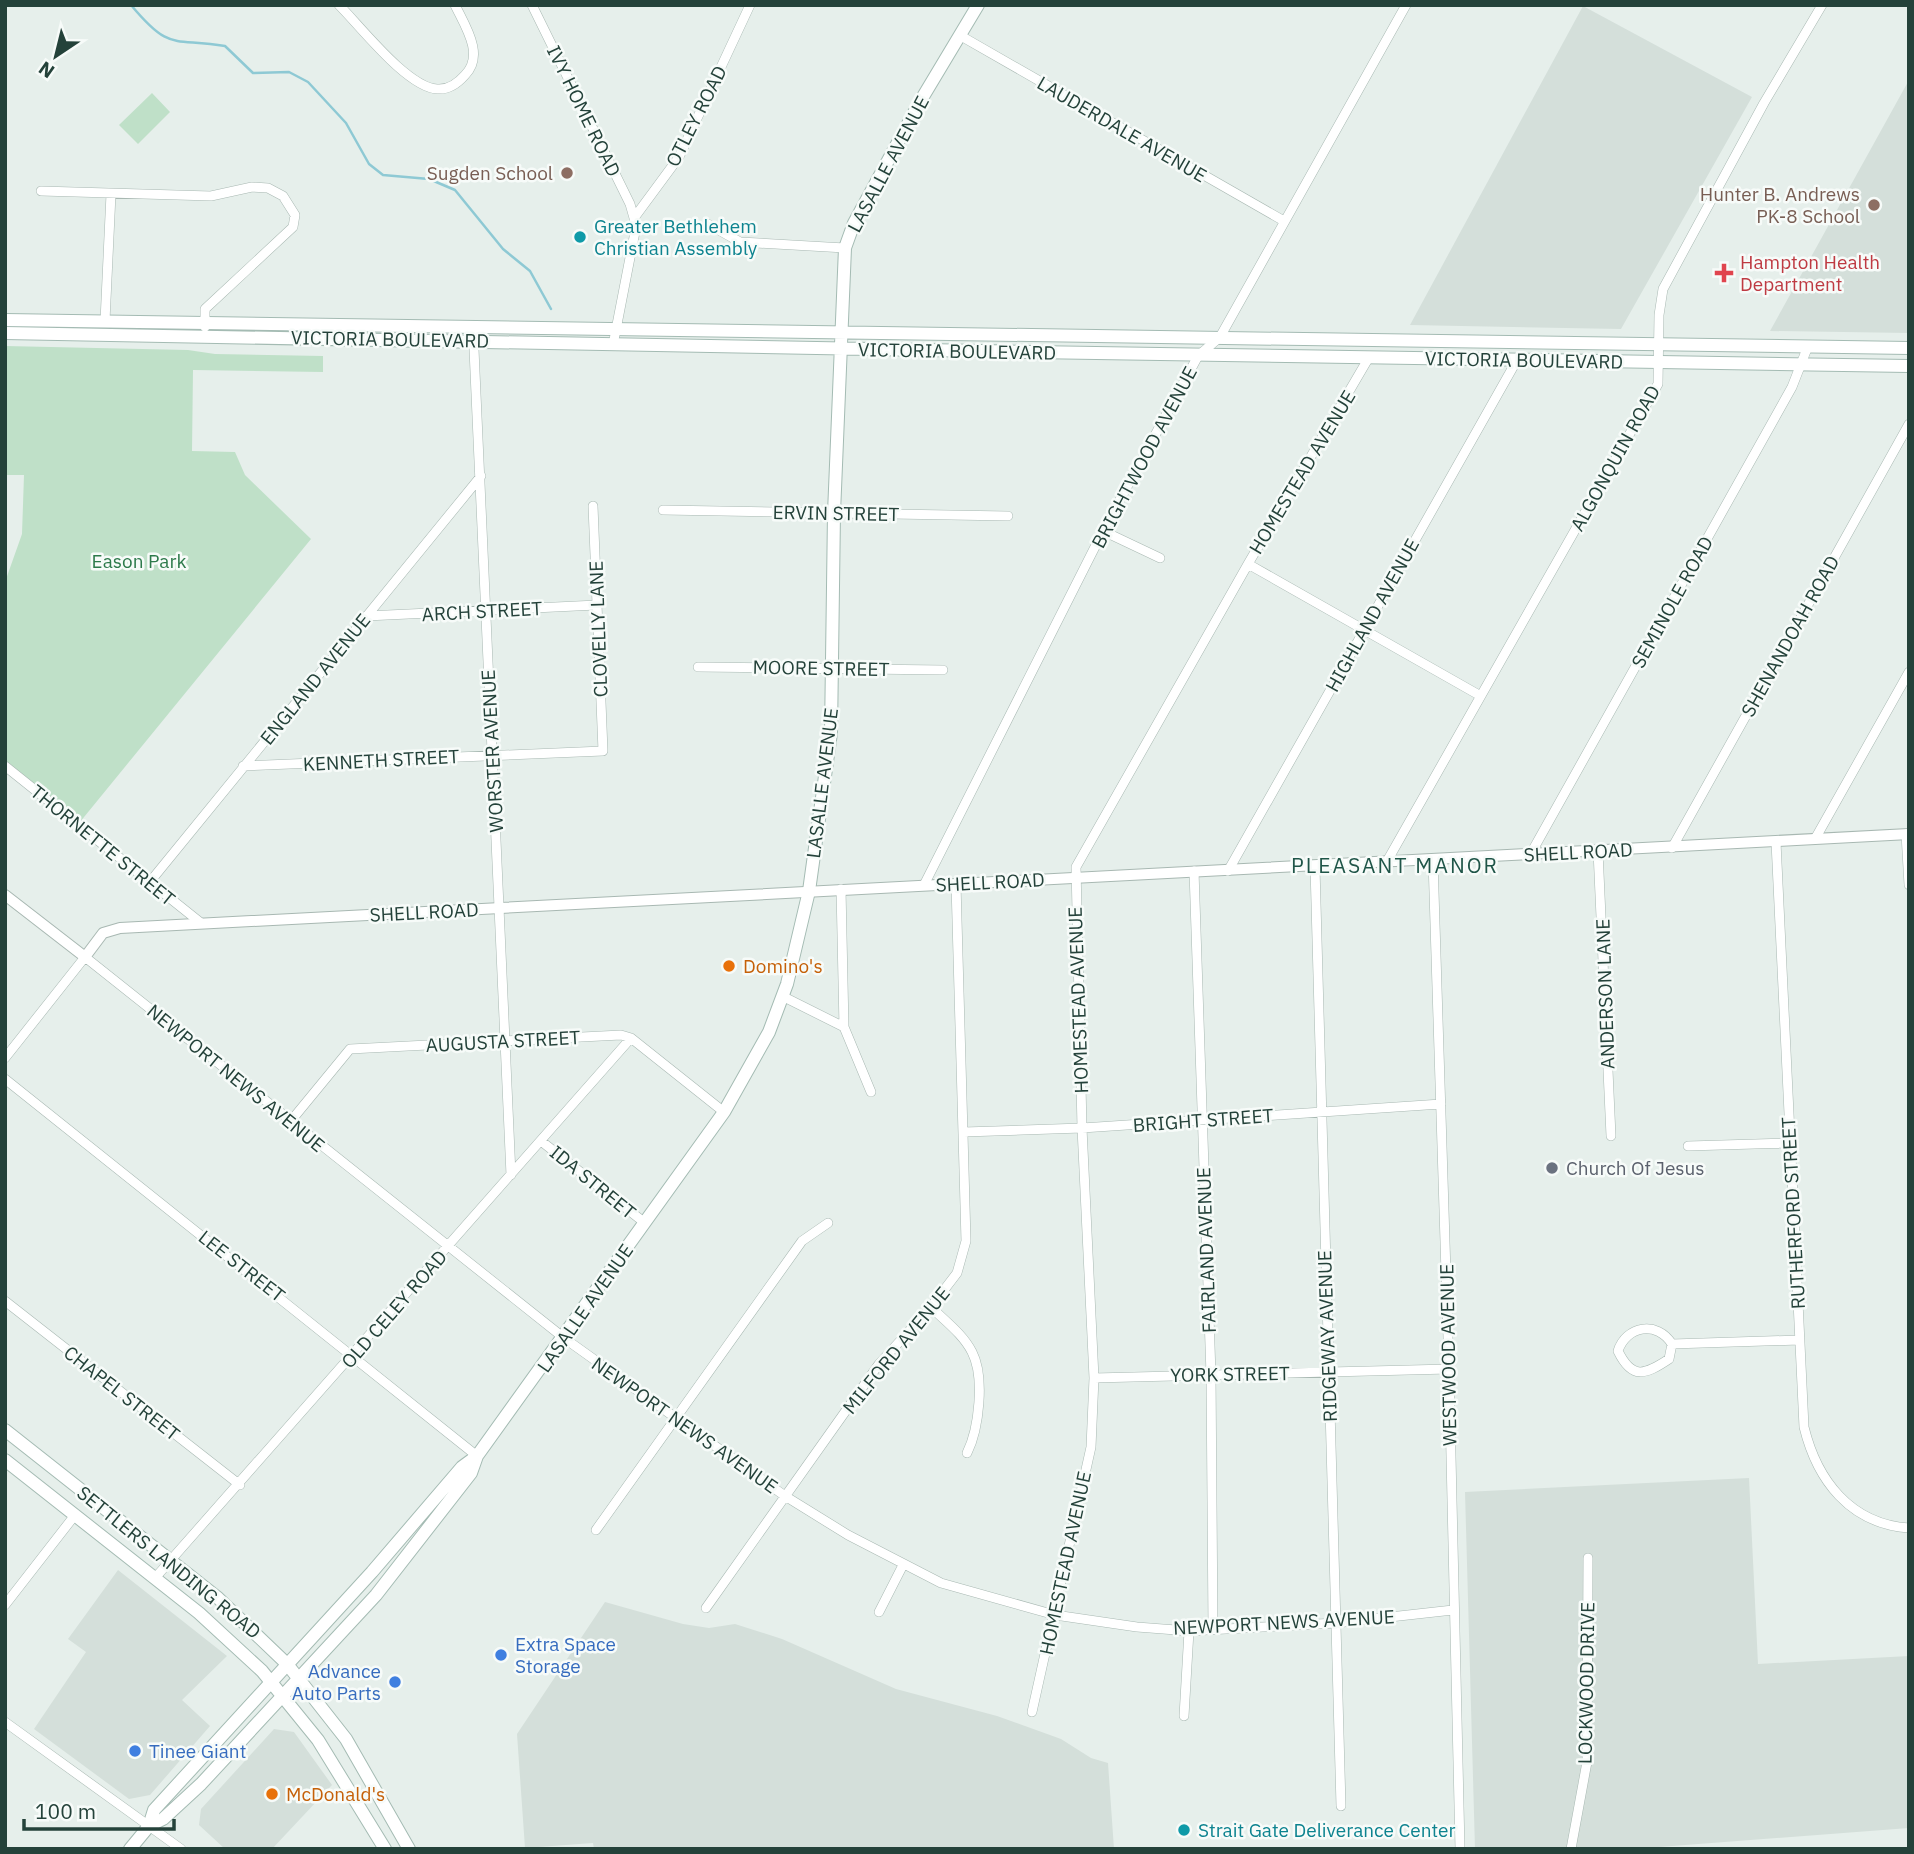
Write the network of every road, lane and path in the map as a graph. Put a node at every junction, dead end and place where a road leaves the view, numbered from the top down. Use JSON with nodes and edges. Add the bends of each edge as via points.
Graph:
{"nodes":[{"id":1,"x":340,"y":5,"type":"edge"},
{"id":2,"x":455,"y":5,"type":"edge"},
{"id":3,"x":532,"y":5,"type":"edge"},
{"id":4,"x":750,"y":5,"type":"edge"},
{"id":5,"x":978,"y":5,"type":"edge"},
{"id":6,"x":1406,"y":5,"type":"edge"},
{"id":7,"x":1822,"y":5,"type":"edge"},
{"id":8,"x":961,"y":36,"type":"junction"},
{"id":9,"x":41,"y":191,"type":"dead end"},
{"id":10,"x":111,"y":194,"type":"junction"},
{"id":11,"x":634,"y":218,"type":"junction"},
{"id":12,"x":1284,"y":221,"type":"junction"},
{"id":13,"x":708,"y":224,"type":"dead end"},
{"id":14,"x":845,"y":248,"type":"junction"},
{"id":15,"x":5,"y":320,"type":"edge"},
{"id":16,"x":105,"y":321,"type":"junction"},
{"id":17,"x":616,"y":327,"type":"junction"},
{"id":18,"x":205,"y":329,"type":"junction"},
{"id":19,"x":841,"y":331,"type":"junction"},
{"id":20,"x":5,"y":332,"type":"edge"},
{"id":21,"x":474,"y":333,"type":"junction"},
{"id":22,"x":1220,"y":337,"type":"junction"},
{"id":23,"x":1660,"y":343,"type":"junction"},
{"id":24,"x":613,"y":345,"type":"junction"},
{"id":25,"x":1808,"y":346,"type":"junction"},
{"id":26,"x":1909,"y":348,"type":"edge"},
{"id":27,"x":840,"y":349,"type":"junction"},
{"id":28,"x":1198,"y":356,"type":"junction"},
{"id":29,"x":1368,"y":359,"type":"junction"},
{"id":30,"x":1517,"y":360,"type":"junction"},
{"id":31,"x":1660,"y":362,"type":"junction"},
{"id":32,"x":1801,"y":365,"type":"junction"},
{"id":33,"x":1909,"y":366,"type":"edge"},
{"id":34,"x":1909,"y":424,"type":"edge"},
{"id":35,"x":481,"y":476,"type":"junction"},
{"id":36,"x":593,"y":506,"type":"dead end"},
{"id":37,"x":663,"y":510,"type":"dead end"},
{"id":38,"x":834,"y":513,"type":"junction"},
{"id":39,"x":1008,"y":516,"type":"dead end"},
{"id":40,"x":1103,"y":531,"type":"junction"},
{"id":41,"x":1160,"y":558,"type":"dead end"},
{"id":42,"x":1248,"y":564,"type":"junction"},
{"id":43,"x":597,"y":605,"type":"junction"},
{"id":44,"x":484,"y":611,"type":"junction"},
{"id":45,"x":366,"y":616,"type":"junction"},
{"id":46,"x":1365,"y":628,"type":"junction"},
{"id":47,"x":698,"y":667,"type":"dead end"},
{"id":48,"x":833,"y":668,"type":"junction"},
{"id":49,"x":943,"y":670,"type":"dead end"},
{"id":50,"x":1909,"y":672,"type":"edge"},
{"id":51,"x":1479,"y":695,"type":"junction"},
{"id":52,"x":603,"y":751,"type":"joint"},
{"id":53,"x":492,"y":755,"type":"junction"},
{"id":54,"x":5,"y":766,"type":"edge"},
{"id":55,"x":243,"y":766,"type":"junction"},
{"id":56,"x":1908,"y":834,"type":"edge"},
{"id":57,"x":1815,"y":839,"type":"junction"},
{"id":58,"x":1776,"y":842,"type":"junction"},
{"id":59,"x":1672,"y":848,"type":"junction"},
{"id":60,"x":1598,"y":851,"type":"junction"},
{"id":61,"x":1530,"y":855,"type":"junction"},
{"id":62,"x":1433,"y":860,"type":"junction"},
{"id":63,"x":1386,"y":863,"type":"junction"},
{"id":64,"x":1315,"y":867,"type":"junction"},
{"id":65,"x":1228,"y":871,"type":"junction"},
{"id":66,"x":1194,"y":872,"type":"junction"},
{"id":67,"x":1075,"y":878,"type":"junction"},
{"id":68,"x":149,"y":883,"type":"junction"},
{"id":69,"x":956,"y":884,"type":"junction"},
{"id":70,"x":924,"y":885,"type":"junction"},
{"id":71,"x":1909,"y":885,"type":"edge"},
{"id":72,"x":841,"y":889,"type":"junction"},
{"id":73,"x":809,"y":891,"type":"junction"},
{"id":74,"x":5,"y":895,"type":"edge"},
{"id":75,"x":499,"y":908,"type":"junction"},
{"id":76,"x":201,"y":923,"type":"junction"},
{"id":77,"x":85,"y":957,"type":"junction"},
{"id":78,"x":782,"y":996,"type":"junction"},
{"id":79,"x":844,"y":1027,"type":"junction"},
{"id":80,"x":631,"y":1038,"type":"junction"},
{"id":81,"x":504,"y":1041,"type":"junction"},
{"id":82,"x":5,"y":1058,"type":"edge"},
{"id":83,"x":5,"y":1079,"type":"edge"},
{"id":84,"x":871,"y":1093,"type":"dead end"},
{"id":85,"x":1441,"y":1104,"type":"junction"},
{"id":86,"x":724,"y":1112,"type":"junction"},
{"id":87,"x":1320,"y":1112,"type":"junction"},
{"id":88,"x":1201,"y":1119,"type":"junction"},
{"id":89,"x":290,"y":1122,"type":"junction"},
{"id":90,"x":1082,"y":1128,"type":"junction"},
{"id":91,"x":964,"y":1132,"type":"junction"},
{"id":92,"x":1611,"y":1136,"type":"dead end"},
{"id":93,"x":541,"y":1141,"type":"junction"},
{"id":94,"x":1790,"y":1143,"type":"junction"},
{"id":95,"x":1688,"y":1146,"type":"dead end"},
{"id":96,"x":511,"y":1175,"type":"junction"},
{"id":97,"x":645,"y":1223,"type":"junction"},
{"id":98,"x":828,"y":1223,"type":"dead end"},
{"id":99,"x":449,"y":1246,"type":"junction"},
{"id":100,"x":5,"y":1301,"type":"edge"},
{"id":101,"x":931,"y":1307,"type":"junction"},
{"id":102,"x":564,"y":1338,"type":"junction"},
{"id":103,"x":1799,"y":1340,"type":"junction"},
{"id":104,"x":1672,"y":1343,"type":"junction"},
{"id":105,"x":354,"y":1354,"type":"junction"},
{"id":106,"x":1449,"y":1369,"type":"junction"},
{"id":107,"x":1328,"y":1372,"type":"junction"},
{"id":108,"x":1211,"y":1375,"type":"junction"},
{"id":109,"x":1094,"y":1378,"type":"junction"},
{"id":110,"x":676,"y":1419,"type":"junction"},
{"id":111,"x":5,"y":1430,"type":"edge"},
{"id":112,"x":967,"y":1453,"type":"dead end"},
{"id":113,"x":477,"y":1456,"type":"junction"},
{"id":114,"x":5,"y":1460,"type":"edge"},
{"id":115,"x":240,"y":1485,"type":"junction"},
{"id":116,"x":785,"y":1496,"type":"junction"},
{"id":117,"x":75,"y":1515,"type":"junction"},
{"id":118,"x":1909,"y":1528,"type":"edge"},
{"id":119,"x":596,"y":1530,"type":"dead end"},
{"id":120,"x":1588,"y":1558,"type":"dead end"},
{"id":121,"x":171,"y":1560,"type":"junction"},
{"id":122,"x":903,"y":1565,"type":"junction"},
{"id":123,"x":155,"y":1578,"type":"junction"},
{"id":124,"x":5,"y":1605,"type":"edge"},
{"id":125,"x":706,"y":1608,"type":"dead end"},
{"id":126,"x":1453,"y":1610,"type":"junction"},
{"id":127,"x":879,"y":1612,"type":"dead end"},
{"id":128,"x":1055,"y":1615,"type":"junction"},
{"id":129,"x":1336,"y":1623,"type":"junction"},
{"id":130,"x":1213,"y":1629,"type":"junction"},
{"id":131,"x":1189,"y":1631,"type":"junction"},
{"id":132,"x":287,"y":1664,"type":"junction"},
{"id":133,"x":300,"y":1678,"type":"junction"},
{"id":134,"x":271,"y":1681,"type":"junction"},
{"id":135,"x":284,"y":1696,"type":"junction"},
{"id":136,"x":1032,"y":1712,"type":"dead end"},
{"id":137,"x":1184,"y":1716,"type":"dead end"},
{"id":138,"x":5,"y":1722,"type":"edge"},
{"id":139,"x":1341,"y":1806,"type":"dead end"},
{"id":140,"x":149,"y":1826,"type":"junction"},
{"id":141,"x":130,"y":1849,"type":"edge"},
{"id":142,"x":181,"y":1849,"type":"edge"},
{"id":143,"x":385,"y":1849,"type":"edge"},
{"id":144,"x":409,"y":1849,"type":"edge"},
{"id":145,"x":1460,"y":1849,"type":"edge"},
{"id":146,"x":1571,"y":1849,"type":"edge"}],
"edges":[{"from":1,"to":2,"type":"street","via":[[414,80],[439,90],[469,71],[474,54]]},
{"from":3,"to":11,"type":"street","name":"IVY HOME ROAD"},
{"from":4,"to":11,"type":"street","name":"OTLEY ROAD","via":[[679,157]]},
{"from":5,"to":8,"type":"main road","name":"LASALLE AVENUE"},
{"from":6,"to":12,"type":"street","name":"BRIGHTWOOD AVENUE"},
{"from":7,"to":23,"type":"street","name":"ALGONQUIN ROAD","via":[[1670,274],[1660,301]]},
{"from":8,"to":12,"type":"street","name":"LAUDERDALE AVENUE"},
{"from":8,"to":14,"type":"main road","name":"LASALLE AVENUE","via":[[920,100]]},
{"from":9,"to":10,"type":"street"},
{"from":10,"to":16,"type":"street"},
{"from":10,"to":18,"type":"street","via":[[211,196],[252,187],[268,188],[291,204],[293,227],[205,309]]},
{"from":11,"to":17,"type":"street"},
{"from":12,"to":22,"type":"street","name":"BRIGHTWOOD AVENUE"},
{"from":13,"to":14,"type":"street","via":[[740,243]]},
{"from":14,"to":19,"type":"main road","name":"LASALLE AVENUE"},
{"from":15,"to":16,"type":"main road","name":"VICTORIA BOULEVARD"},
{"from":16,"to":18,"type":"main road","name":"VICTORIA BOULEVARD"},
{"from":17,"to":19,"type":"main road","name":"VICTORIA BOULEVARD"},
{"from":17,"to":21,"type":"main road","name":"VICTORIA BOULEVARD"},
{"from":17,"to":24,"type":"street"},
{"from":18,"to":20,"type":"main road","name":"VICTORIA BOULEVARD"},
{"from":18,"to":21,"type":"main road","name":"VICTORIA BOULEVARD"},
{"from":19,"to":22,"type":"main road","name":"VICTORIA BOULEVARD"},
{"from":19,"to":27,"type":"main road","name":"LASALLE AVENUE"},
{"from":21,"to":24,"type":"main road","name":"VICTORIA BOULEVARD"},
{"from":21,"to":35,"type":"street","name":"WORSTER AVENUE"},
{"from":22,"to":23,"type":"main road","name":"VICTORIA BOULEVARD"},
{"from":22,"to":28,"type":"street","name":"BRIGHTWOOD AVENUE"},
{"from":23,"to":25,"type":"main road","name":"VICTORIA BOULEVARD"},
{"from":23,"to":31,"type":"street","name":"ALGONQUIN ROAD"},
{"from":24,"to":27,"type":"main road","name":"VICTORIA BOULEVARD"},
{"from":25,"to":26,"type":"main road","name":"VICTORIA BOULEVARD"},
{"from":25,"to":32,"type":"street","name":"SEMINOLE ROAD"},
{"from":27,"to":28,"type":"main road","name":"VICTORIA BOULEVARD"},
{"from":27,"to":38,"type":"main road","name":"LASALLE AVENUE"},
{"from":28,"to":29,"type":"main road","name":"VICTORIA BOULEVARD"},
{"from":28,"to":40,"type":"street","name":"BRIGHTWOOD AVENUE"},
{"from":29,"to":30,"type":"main road","name":"VICTORIA BOULEVARD"},
{"from":29,"to":42,"type":"street","name":"HOMESTEAD AVENUE"},
{"from":30,"to":31,"type":"main road","name":"VICTORIA BOULEVARD"},
{"from":30,"to":46,"type":"street","name":"HIGHLAND AVENUE"},
{"from":31,"to":32,"type":"main road","name":"VICTORIA BOULEVARD"},
{"from":31,"to":51,"type":"street","name":"ALGONQUIN ROAD","via":[[1660,380],[1645,410]]},
{"from":32,"to":33,"type":"main road","name":"VICTORIA BOULEVARD"},
{"from":32,"to":61,"type":"street","name":"SEMINOLE ROAD","via":[[1793,387]]},
{"from":34,"to":59,"type":"street","name":"SHENANDOAH ROAD"},
{"from":35,"to":44,"type":"street","name":"WORSTER AVENUE"},
{"from":35,"to":45,"type":"street","name":"ENGLAND AVENUE"},
{"from":36,"to":43,"type":"street","name":"CLOVELLY LANE"},
{"from":37,"to":38,"type":"street","name":"ERVIN STREET"},
{"from":38,"to":39,"type":"street","name":"ERVIN STREET"},
{"from":38,"to":48,"type":"main road","name":"LASALLE AVENUE"},
{"from":40,"to":41,"type":"street"},
{"from":40,"to":70,"type":"street","name":"BRIGHTWOOD AVENUE"},
{"from":42,"to":46,"type":"street"},
{"from":42,"to":67,"type":"street","name":"HOMESTEAD AVENUE","via":[[1081,856]]},
{"from":43,"to":44,"type":"street","name":"ARCH STREET"},
{"from":43,"to":52,"type":"street","name":"CLOVELLY LANE"},
{"from":44,"to":45,"type":"street","name":"ARCH STREET"},
{"from":44,"to":53,"type":"street","name":"WORSTER AVENUE"},
{"from":45,"to":55,"type":"street","name":"ENGLAND AVENUE"},
{"from":46,"to":51,"type":"street"},
{"from":46,"to":65,"type":"street","name":"HIGHLAND AVENUE"},
{"from":47,"to":48,"type":"street","name":"MOORE STREET"},
{"from":48,"to":49,"type":"street","name":"MOORE STREET"},
{"from":48,"to":73,"type":"main road","name":"LASALLE AVENUE","via":[[827,773]]},
{"from":50,"to":57,"type":"street"},
{"from":51,"to":63,"type":"street","name":"ALGONQUIN ROAD"},
{"from":52,"to":53,"type":"street","name":"KENNETH STREET"},
{"from":53,"to":55,"type":"street","name":"KENNETH STREET"},
{"from":53,"to":75,"type":"street","name":"WORSTER AVENUE"},
{"from":54,"to":68,"type":"street","name":"THORNETTE STREET"},
{"from":55,"to":68,"type":"street","name":"ENGLAND AVENUE"},
{"from":56,"to":57,"type":"street","name":"SHELL ROAD"},
{"from":56,"to":71,"type":"street"},
{"from":57,"to":58,"type":"street","name":"SHELL ROAD"},
{"from":58,"to":59,"type":"street","name":"SHELL ROAD"},
{"from":58,"to":94,"type":"street","name":"RUTHERFORD STREET"},
{"from":59,"to":60,"type":"street","name":"SHELL ROAD"},
{"from":60,"to":61,"type":"street","name":"SHELL ROAD"},
{"from":60,"to":92,"type":"street","name":"ANDERSON LANE"},
{"from":61,"to":62,"type":"street","name":"SHELL ROAD"},
{"from":62,"to":63,"type":"street","name":"SHELL ROAD"},
{"from":62,"to":85,"type":"street","name":"WESTWOOD AVENUE"},
{"from":63,"to":64,"type":"street","name":"SHELL ROAD"},
{"from":64,"to":65,"type":"street","name":"SHELL ROAD"},
{"from":64,"to":87,"type":"street","name":"RIDGEWAY AVENUE"},
{"from":65,"to":66,"type":"street","name":"SHELL ROAD"},
{"from":66,"to":67,"type":"street","name":"SHELL ROAD"},
{"from":66,"to":88,"type":"street","name":"FAIRLAND AVENUE"},
{"from":67,"to":69,"type":"street","name":"SHELL ROAD"},
{"from":67,"to":90,"type":"street","name":"HOMESTEAD AVENUE"},
{"from":68,"to":76,"type":"street","name":"THORNETTE STREET"},
{"from":69,"to":70,"type":"street","name":"SHELL ROAD"},
{"from":69,"to":91,"type":"street","name":"MILFORD AVENUE"},
{"from":70,"to":72,"type":"street","name":"SHELL ROAD"},
{"from":72,"to":73,"type":"street","name":"SHELL ROAD"},
{"from":72,"to":79,"type":"street"},
{"from":73,"to":75,"type":"street","name":"SHELL ROAD"},
{"from":73,"to":78,"type":"main road","name":"LASALLE AVENUE"},
{"from":74,"to":77,"type":"street","name":"NEWPORT NEWS AVENUE"},
{"from":75,"to":76,"type":"street","name":"SHELL ROAD"},
{"from":75,"to":81,"type":"street","name":"WORSTER AVENUE"},
{"from":76,"to":77,"type":"street","name":"SHELL ROAD","via":[[107,931]]},
{"from":77,"to":82,"type":"street"},
{"from":77,"to":89,"type":"street","name":"NEWPORT NEWS AVENUE"},
{"from":78,"to":79,"type":"street"},
{"from":78,"to":86,"type":"main road","name":"LASALLE AVENUE","via":[[750,1070]]},
{"from":79,"to":84,"type":"street"},
{"from":80,"to":81,"type":"street","name":"AUGUSTA STREET"},
{"from":80,"to":86,"type":"street"},
{"from":80,"to":93,"type":"street","name":"OLD CELEY ROAD"},
{"from":81,"to":89,"type":"street","name":"AUGUSTA STREET","via":[[350,1049]]},
{"from":81,"to":96,"type":"street","name":"WORSTER AVENUE"},
{"from":83,"to":105,"type":"street","name":"LEE STREET"},
{"from":85,"to":87,"type":"street","name":"BRIGHT STREET"},
{"from":85,"to":106,"type":"street","name":"WESTWOOD AVENUE"},
{"from":86,"to":97,"type":"main road","name":"LASALLE AVENUE"},
{"from":87,"to":88,"type":"street","name":"BRIGHT STREET"},
{"from":87,"to":107,"type":"street","name":"RIDGEWAY AVENUE"},
{"from":88,"to":90,"type":"street","name":"BRIGHT STREET"},
{"from":88,"to":108,"type":"street","name":"FAIRLAND AVENUE"},
{"from":89,"to":99,"type":"street","name":"NEWPORT NEWS AVENUE"},
{"from":90,"to":91,"type":"street","name":"BRIGHT STREET"},
{"from":90,"to":109,"type":"street","name":"HOMESTEAD AVENUE"},
{"from":91,"to":101,"type":"street","name":"MILFORD AVENUE","via":[[966,1241],[957,1273]]},
{"from":93,"to":96,"type":"street","name":"OLD CELEY ROAD"},
{"from":93,"to":97,"type":"street","name":"IDA STREET"},
{"from":94,"to":95,"type":"street"},
{"from":94,"to":103,"type":"street","name":"RUTHERFORD STREET"},
{"from":96,"to":99,"type":"street","name":"OLD CELEY ROAD"},
{"from":97,"to":102,"type":"main road","name":"LASALLE AVENUE"},
{"from":98,"to":110,"type":"street","via":[[802,1241]]},
{"from":99,"to":102,"type":"street","name":"NEWPORT NEWS AVENUE"},
{"from":99,"to":105,"type":"street","name":"OLD CELEY ROAD"},
{"from":100,"to":115,"type":"street","name":"CHAPEL STREET"},
{"from":101,"to":112,"type":"street","via":[[973,1352],[978,1424]]},
{"from":101,"to":116,"type":"street","name":"MILFORD AVENUE","via":[[879,1364]]},
{"from":102,"to":110,"type":"street","name":"NEWPORT NEWS AVENUE"},
{"from":102,"to":113,"type":"main road","name":"LASALLE AVENUE"},
{"from":103,"to":104,"type":"street"},
{"from":103,"to":118,"type":"street","name":"RUTHERFORD STREET","via":[[1804,1427],[1823,1477],[1853,1509],[1872,1520]]},
{"from":104,"to":104,"type":"street","via":[[1669,1359],[1651,1371],[1638,1373],[1628,1368],[1618,1351],[1622,1337],[1634,1330],[1652,1328],[1666,1334]]},
{"from":105,"to":113,"type":"street","name":"LEE STREET"},
{"from":105,"to":115,"type":"street","name":"OLD CELEY ROAD"},
{"from":106,"to":107,"type":"street","name":"YORK STREET"},
{"from":106,"to":126,"type":"street","name":"WESTWOOD AVENUE"},
{"from":107,"to":108,"type":"street","name":"YORK STREET"},
{"from":107,"to":129,"type":"street","name":"RIDGEWAY AVENUE"},
{"from":108,"to":109,"type":"street","name":"YORK STREET"},
{"from":108,"to":130,"type":"street","name":"FAIRLAND AVENUE"},
{"from":109,"to":128,"type":"street","name":"HOMESTEAD AVENUE","via":[[1091,1447]]},
{"from":110,"to":116,"type":"street","name":"NEWPORT NEWS AVENUE"},
{"from":110,"to":119,"type":"street"},
{"from":111,"to":121,"type":"main road","name":"SETTLERS LANDING ROAD"},
{"from":113,"to":132,"type":"main road","name":"LASALLE AVENUE","via":[[462,1467]]},
{"from":113,"to":133,"type":"main road","name":"LASALLE AVENUE","via":[[471,1473],[412,1552]]},
{"from":114,"to":117,"type":"main road","name":"SETTLERS LANDING ROAD"},
{"from":115,"to":121,"type":"street","name":"OLD CELEY ROAD"},
{"from":116,"to":122,"type":"street","name":"NEWPORT NEWS AVENUE"},
{"from":116,"to":125,"type":"street","name":"MILFORD AVENUE"},
{"from":117,"to":123,"type":"main road","name":"SETTLERS LANDING ROAD"},
{"from":117,"to":124,"type":"street"},
{"from":120,"to":146,"type":"street","name":"LOCKWOOD DRIVE","via":[[1587,1762]]},
{"from":121,"to":123,"type":"street","name":"OLD CELEY ROAD"},
{"from":121,"to":132,"type":"main road","name":"SETTLERS LANDING ROAD"},
{"from":122,"to":127,"type":"street"},
{"from":122,"to":128,"type":"street","name":"NEWPORT NEWS AVENUE","via":[[987,1599]]},
{"from":123,"to":134,"type":"main road","name":"SETTLERS LANDING ROAD","via":[[213,1624]]},
{"from":126,"to":129,"type":"street","name":"NEWPORT NEWS AVENUE"},
{"from":126,"to":145,"type":"street","name":"WESTWOOD AVENUE"},
{"from":128,"to":131,"type":"street","name":"NEWPORT NEWS AVENUE"},
{"from":128,"to":136,"type":"street","name":"HOMESTEAD AVENUE"},
{"from":129,"to":130,"type":"street","name":"NEWPORT NEWS AVENUE"},
{"from":129,"to":139,"type":"street","name":"RIDGEWAY AVENUE"},
{"from":130,"to":131,"type":"street","name":"NEWPORT NEWS AVENUE"},
{"from":131,"to":137,"type":"street"},
{"from":132,"to":133,"type":"main road","name":"SETTLERS LANDING ROAD"},
{"from":132,"to":134,"type":"main road","name":"LASALLE AVENUE"},
{"from":133,"to":135,"type":"main road","name":"LASALLE AVENUE"},
{"from":133,"to":144,"type":"main road","name":"SETTLERS LANDING ROAD","via":[[363,1765]]},
{"from":134,"to":135,"type":"main road","name":"SETTLERS LANDING ROAD"},
{"from":134,"to":140,"type":"main road","name":"LASALLE AVENUE","via":[[154,1810]]},
{"from":135,"to":140,"type":"main road","name":"LASALLE AVENUE","via":[[201,1784]]},
{"from":135,"to":143,"type":"main road","name":"SETTLERS LANDING ROAD","via":[[338,1769]]},
{"from":138,"to":140,"type":"street"},
{"from":140,"to":141,"type":"main road","name":"LASALLE AVENUE"},
{"from":140,"to":142,"type":"street"}]}
